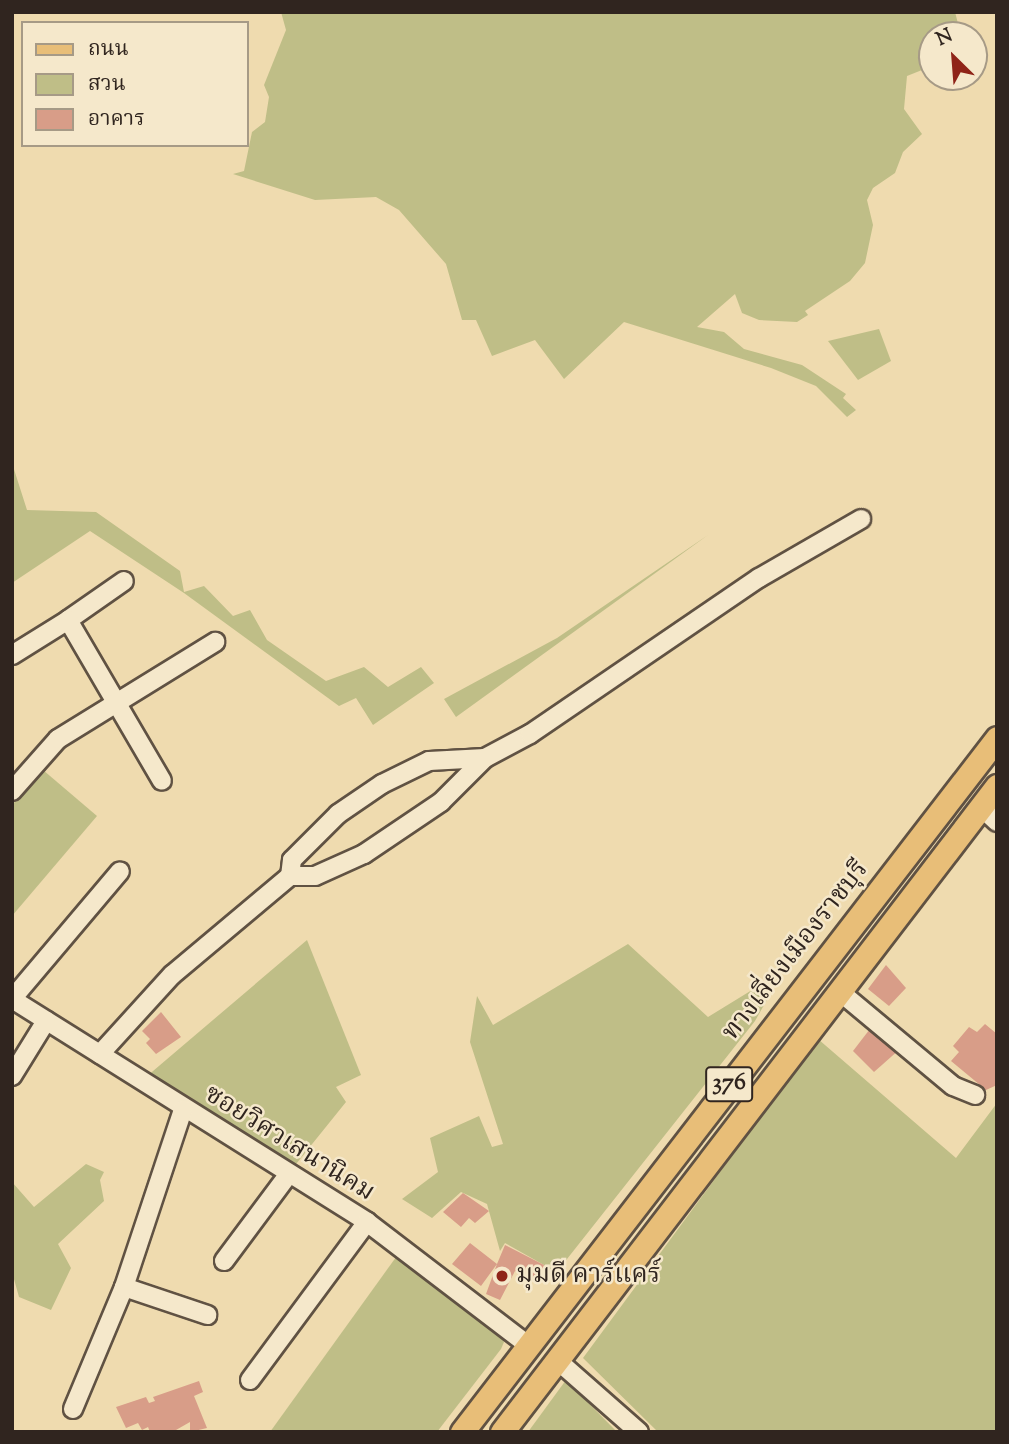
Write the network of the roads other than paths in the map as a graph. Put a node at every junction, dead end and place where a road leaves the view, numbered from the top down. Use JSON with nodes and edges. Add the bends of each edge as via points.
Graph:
{"nodes":[{"id":1,"x":861,"y":519,"type":"dead end"},
{"id":2,"x":124,"y":581,"type":"dead end"},
{"id":3,"x":68,"y":620,"type":"junction"},
{"id":4,"x":215,"y":642,"type":"dead end"},
{"id":5,"x":12,"y":655,"type":"edge"},
{"id":6,"x":116,"y":702,"type":"junction"},
{"id":7,"x":997,"y":738,"type":"edge"},
{"id":8,"x":485,"y":758,"type":"junction"},
{"id":9,"x":162,"y":780,"type":"dead end"},
{"id":10,"x":997,"y":786,"type":"edge"},
{"id":11,"x":12,"y":790,"type":"edge"},
{"id":12,"x":989,"y":815,"type":"edge"},
{"id":13,"x":120,"y":871,"type":"dead end"},
{"id":14,"x":290,"y":876,"type":"junction"},
{"id":15,"x":839,"y":990,"type":"junction"},
{"id":16,"x":12,"y":999,"type":"edge"},
{"id":17,"x":46,"y":1021,"type":"junction"},
{"id":18,"x":100,"y":1054,"type":"junction"},
{"id":19,"x":12,"y":1076,"type":"edge"},
{"id":20,"x":975,"y":1095,"type":"dead end"},
{"id":21,"x":183,"y":1110,"type":"junction"},
{"id":22,"x":288,"y":1175,"type":"junction"},
{"id":23,"x":367,"y":1222,"type":"junction"},
{"id":24,"x":224,"y":1261,"type":"dead end"},
{"id":25,"x":124,"y":1287,"type":"junction"},
{"id":26,"x":206,"y":1315,"type":"dead end"},
{"id":27,"x":528,"y":1346,"type":"junction"},
{"id":28,"x":557,"y":1360,"type":"junction"},
{"id":29,"x":250,"y":1380,"type":"dead end"},
{"id":30,"x":74,"y":1409,"type":"dead end"},
{"id":31,"x":462,"y":1432,"type":"edge"},
{"id":32,"x":502,"y":1432,"type":"edge"},
{"id":33,"x":639,"y":1432,"type":"edge"}],
"edges":[{"from":1,"to":8,"type":"street","via":[[759,578],[530,734]]},
{"from":2,"to":3,"type":"street"},
{"from":3,"to":5,"type":"street"},
{"from":3,"to":6,"type":"street"},
{"from":4,"to":6,"type":"street"},
{"from":6,"to":9,"type":"street"},
{"from":6,"to":11,"type":"street","via":[[58,739]]},
{"from":7,"to":27,"type":"main road","name":"ทางเลี่ยงเมืองราชบุรี","number":"376"},
{"from":8,"to":14,"type":"street","via":[[441,802],[364,853],[315,876]]},
{"from":8,"to":14,"type":"street","via":[[429,761],[382,784],[338,814],[292,860]]},
{"from":10,"to":12,"type":"main road","number":"376"},
{"from":12,"to":15,"type":"main road","number":"376"},
{"from":13,"to":16,"type":"street"},
{"from":14,"to":18,"type":"street","via":[[172,975]]},
{"from":15,"to":20,"type":"street","via":[[953,1086]]},
{"from":15,"to":28,"type":"main road","number":"376"},
{"from":16,"to":17,"type":"street","name":"ซอยวิศวเสนานิคม"},
{"from":17,"to":18,"type":"street","name":"ซอยวิศวเสนานิคม"},
{"from":17,"to":19,"type":"street"},
{"from":18,"to":21,"type":"street","name":"ซอยวิศวเสนานิคม"},
{"from":21,"to":22,"type":"street","name":"ซอยวิศวเสนานิคม"},
{"from":21,"to":25,"type":"street"},
{"from":22,"to":23,"type":"street","name":"ซอยวิศวเสนานิคม"},
{"from":22,"to":24,"type":"street"},
{"from":23,"to":27,"type":"street","name":"ซอยวิศวเสนานิคม"},
{"from":23,"to":29,"type":"street"},
{"from":25,"to":26,"type":"street"},
{"from":25,"to":30,"type":"street"},
{"from":27,"to":31,"type":"main road","name":"ทางเลี่ยงเมืองราชบุรี","number":"376"},
{"from":28,"to":32,"type":"main road","number":"376"},
{"from":28,"to":33,"type":"street"}]}
